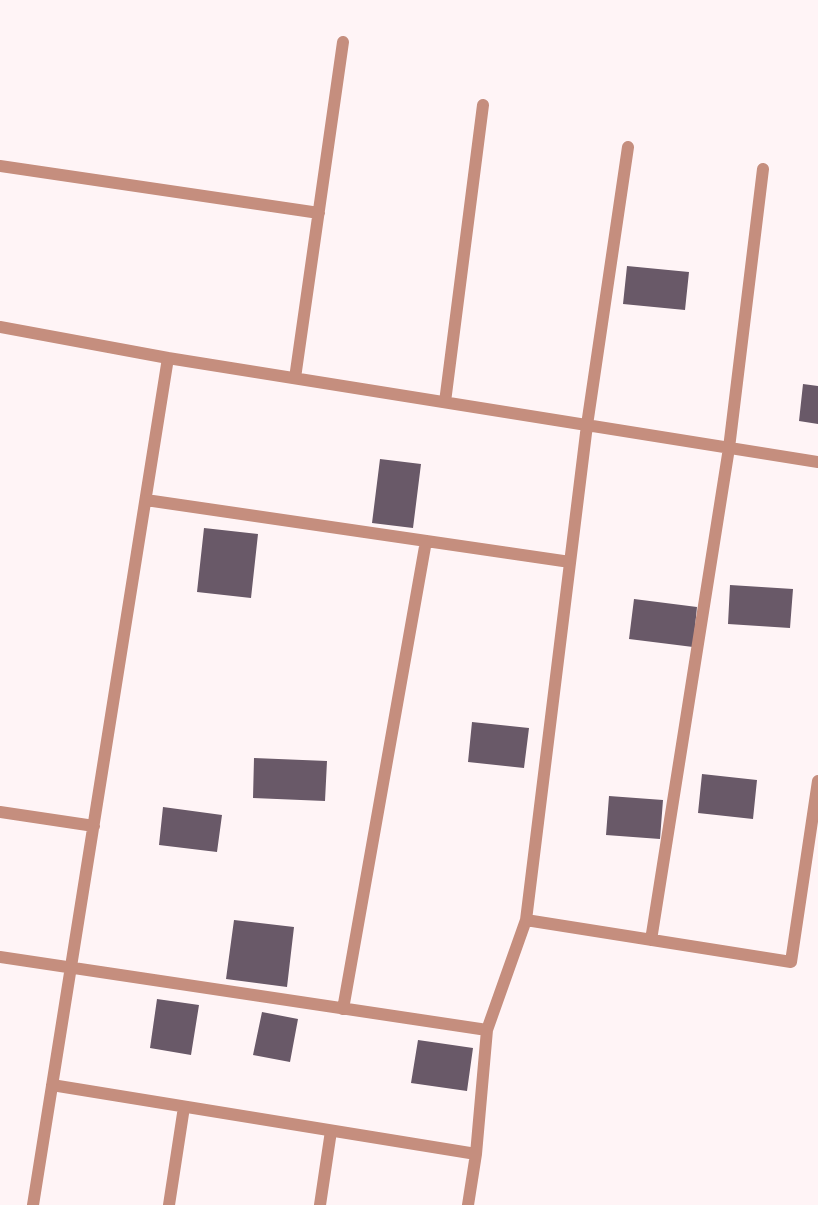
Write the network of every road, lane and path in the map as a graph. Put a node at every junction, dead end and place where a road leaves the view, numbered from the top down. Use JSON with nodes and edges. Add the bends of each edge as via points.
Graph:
{"nodes":[{"id":1,"x":343,"y":42,"type":"dead end"},
{"id":2,"x":483,"y":105,"type":"dead end"},
{"id":3,"x":628,"y":147,"type":"dead end"},
{"id":4,"x":0,"y":166,"type":"edge"},
{"id":5,"x":763,"y":169,"type":"dead end"},
{"id":6,"x":319,"y":214,"type":"junction"},
{"id":7,"x":0,"y":327,"type":"edge"},
{"id":8,"x":168,"y":358,"type":"junction"},
{"id":9,"x":295,"y":378,"type":"junction"},
{"id":10,"x":446,"y":402,"type":"junction"},
{"id":11,"x":587,"y":425,"type":"junction"},
{"id":12,"x":729,"y":448,"type":"junction"},
{"id":13,"x":818,"y":462,"type":"edge"},
{"id":14,"x":146,"y":500,"type":"junction"},
{"id":15,"x":426,"y":541,"type":"junction"},
{"id":16,"x":570,"y":562,"type":"junction"},
{"id":17,"x":818,"y":781,"type":"edge"},
{"id":18,"x":0,"y":812,"type":"edge"},
{"id":19,"x":94,"y":826,"type":"junction"},
{"id":20,"x":526,"y":920,"type":"junction"},
{"id":21,"x":651,"y":940,"type":"junction"},
{"id":22,"x":0,"y":957,"type":"edge"},
{"id":23,"x":71,"y":968,"type":"junction"},
{"id":24,"x":343,"y":1009,"type":"junction"},
{"id":25,"x":486,"y":1030,"type":"junction"},
{"id":26,"x":52,"y":1085,"type":"junction"},
{"id":27,"x":184,"y":1107,"type":"junction"},
{"id":28,"x":332,"y":1130,"type":"junction"},
{"id":29,"x":476,"y":1154,"type":"junction"},
{"id":30,"x":33,"y":1205,"type":"edge"},
{"id":31,"x":170,"y":1205,"type":"edge"},
{"id":32,"x":320,"y":1205,"type":"edge"},
{"id":33,"x":468,"y":1205,"type":"edge"}],
"edges":[{"from":1,"to":6,"type":"street"},
{"from":2,"to":10,"type":"street"},
{"from":3,"to":11,"type":"street"},
{"from":4,"to":6,"type":"street"},
{"from":5,"to":12,"type":"street"},
{"from":6,"to":9,"type":"street"},
{"from":7,"to":8,"type":"street"},
{"from":8,"to":9,"type":"street"},
{"from":8,"to":14,"type":"street"},
{"from":9,"to":10,"type":"street"},
{"from":10,"to":11,"type":"street"},
{"from":11,"to":12,"type":"street"},
{"from":11,"to":16,"type":"street"},
{"from":12,"to":13,"type":"street"},
{"from":12,"to":21,"type":"street"},
{"from":14,"to":15,"type":"street"},
{"from":14,"to":19,"type":"street"},
{"from":15,"to":16,"type":"street"},
{"from":15,"to":24,"type":"street"},
{"from":16,"to":20,"type":"street"},
{"from":17,"to":21,"type":"street","via":[[791,962]]},
{"from":18,"to":19,"type":"street"},
{"from":19,"to":23,"type":"street"},
{"from":20,"to":21,"type":"street"},
{"from":20,"to":25,"type":"street"},
{"from":22,"to":23,"type":"street"},
{"from":23,"to":24,"type":"street"},
{"from":23,"to":26,"type":"street"},
{"from":24,"to":25,"type":"street"},
{"from":25,"to":29,"type":"street"},
{"from":26,"to":27,"type":"street"},
{"from":26,"to":30,"type":"street"},
{"from":27,"to":28,"type":"street"},
{"from":27,"to":31,"type":"street"},
{"from":28,"to":29,"type":"street"},
{"from":28,"to":32,"type":"street"},
{"from":29,"to":33,"type":"street"}]}
